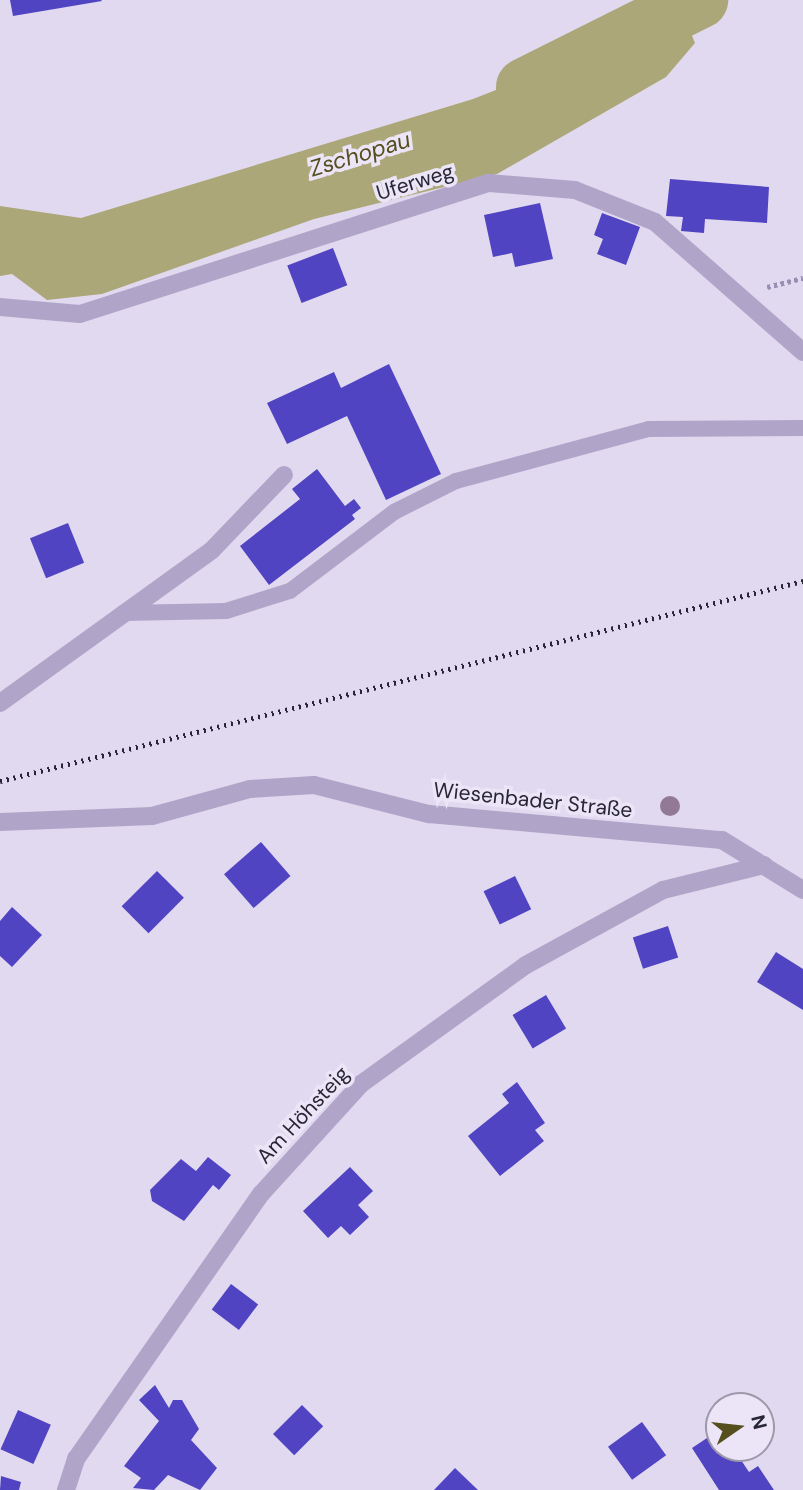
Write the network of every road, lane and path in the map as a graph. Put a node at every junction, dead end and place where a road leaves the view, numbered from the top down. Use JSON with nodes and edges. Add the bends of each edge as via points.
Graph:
{"nodes":[{"id":1,"x":0,"y":307,"type":"edge"},
{"id":2,"x":803,"y":352,"type":"edge"},
{"id":3,"x":803,"y":428,"type":"edge"},
{"id":4,"x":284,"y":475,"type":"dead end"},
{"id":5,"x":123,"y":613,"type":"junction"},
{"id":6,"x":0,"y":703,"type":"edge"},
{"id":7,"x":0,"y":822,"type":"edge"},
{"id":8,"x":764,"y":865,"type":"junction"},
{"id":9,"x":803,"y":890,"type":"edge"},
{"id":10,"x":66,"y":1490,"type":"edge"}],
"edges":[{"from":1,"to":2,"type":"street","name":"Uferweg","via":[[80,314],[489,183],[575,190],[655,222]]},
{"from":3,"to":5,"type":"lane","via":[[649,429],[469,478],[394,512],[290,591],[226,611]]},
{"from":4,"to":5,"type":"street","via":[[212,550]]},
{"from":5,"to":6,"type":"street"},
{"from":7,"to":8,"type":"street","name":"Wiesenbader Straße","via":[[152,816],[250,789],[314,785],[429,814],[722,840]]},
{"from":8,"to":9,"type":"street","name":"Wiesenbader Straße"},
{"from":8,"to":10,"type":"street","name":"Am Höhsteig","via":[[663,890],[526,965],[360,1084],[261,1194],[76,1459]]}]}
